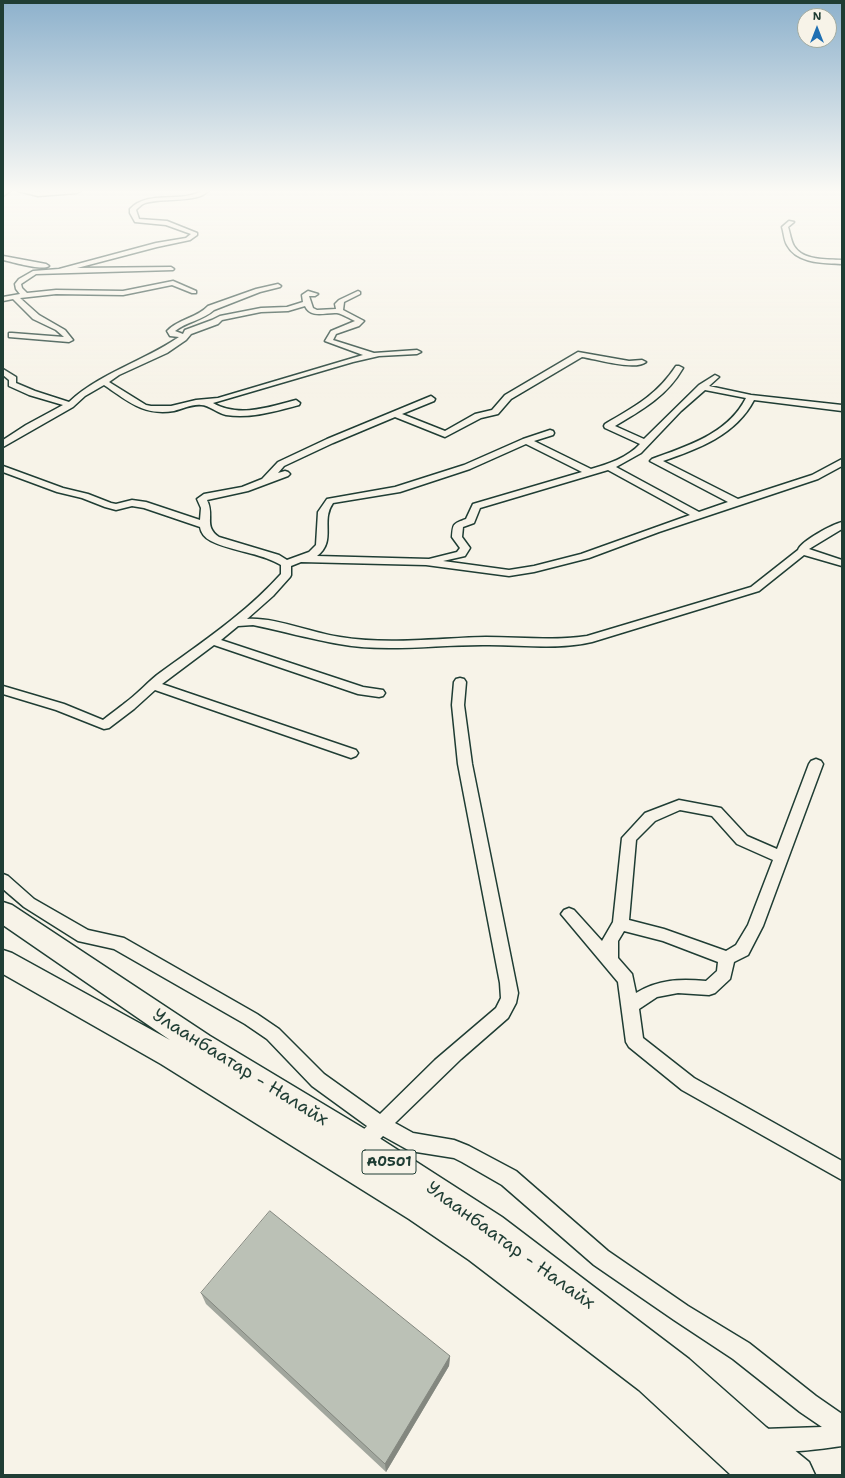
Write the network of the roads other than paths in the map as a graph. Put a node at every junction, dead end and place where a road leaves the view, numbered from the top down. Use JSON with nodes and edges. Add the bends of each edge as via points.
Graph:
{"nodes":[{"id":1,"x":12,"y":260,"type":"edge"},
{"id":2,"x":101,"y":260,"type":"edge"},
{"id":3,"x":827,"y":260,"type":"edge"},
{"id":4,"x":842,"y":262,"type":"edge"},
{"id":5,"x":68,"y":268,"type":"junction"},
{"id":6,"x":171,"y":268,"type":"dead end"},
{"id":7,"x":58,"y":271,"type":"junction"},
{"id":8,"x":278,"y":286,"type":"dead end"},
{"id":9,"x":194,"y":292,"type":"dead end"},
{"id":10,"x":358,"y":293,"type":"dead end"},
{"id":11,"x":24,"y":294,"type":"junction"},
{"id":12,"x":315,"y":294,"type":"dead end"},
{"id":13,"x":15,"y":297,"type":"junction"},
{"id":14,"x":3,"y":299,"type":"edge"},
{"id":15,"x":307,"y":303,"type":"junction"},
{"id":16,"x":340,"y":311,"type":"junction"},
{"id":17,"x":48,"y":324,"type":"junction"},
{"id":18,"x":12,"y":335,"type":"junction"},
{"id":19,"x":184,"y":336,"type":"junction"},
{"id":20,"x":3,"y":337,"type":"edge"},
{"id":21,"x":416,"y":352,"type":"dead end"},
{"id":22,"x":379,"y":354,"type":"junction"},
{"id":23,"x":642,"y":362,"type":"dead end"},
{"id":24,"x":679,"y":368,"type":"dead end"},
{"id":25,"x":3,"y":371,"type":"edge"},
{"id":26,"x":715,"y":377,"type":"dead end"},
{"id":27,"x":104,"y":382,"type":"junction"},
{"id":28,"x":702,"y":388,"type":"junction"},
{"id":29,"x":751,"y":397,"type":"junction"},
{"id":30,"x":431,"y":399,"type":"dead end"},
{"id":31,"x":204,"y":402,"type":"junction"},
{"id":32,"x":296,"y":403,"type":"dead end"},
{"id":33,"x":70,"y":405,"type":"junction"},
{"id":34,"x":842,"y":408,"type":"edge"},
{"id":35,"x":395,"y":414,"type":"junction"},
{"id":36,"x":550,"y":433,"type":"dead end"},
{"id":37,"x":526,"y":441,"type":"junction"},
{"id":38,"x":645,"y":443,"type":"junction"},
{"id":39,"x":3,"y":444,"type":"edge"},
{"id":40,"x":842,"y":462,"type":"edge"},
{"id":41,"x":609,"y":467,"type":"junction"},
{"id":42,"x":3,"y":469,"type":"edge"},
{"id":43,"x":589,"y":472,"type":"junction"},
{"id":44,"x":285,"y":474,"type":"dead end"},
{"id":45,"x":261,"y":482,"type":"junction"},
{"id":46,"x":737,"y":503,"type":"junction"},
{"id":47,"x":699,"y":516,"type":"junction"},
{"id":48,"x":204,"y":525,"type":"junction"},
{"id":49,"x":842,"y":525,"type":"edge"},
{"id":50,"x":803,"y":551,"type":"junction"},
{"id":51,"x":300,"y":559,"type":"junction"},
{"id":52,"x":426,"y":562,"type":"junction"},
{"id":53,"x":842,"y":563,"type":"edge"},
{"id":54,"x":286,"y":564,"type":"junction"},
{"id":55,"x":234,"y":623,"type":"junction"},
{"id":56,"x":213,"y":641,"type":"junction"},
{"id":57,"x":460,"y":682,"type":"dead end"},
{"id":58,"x":153,"y":685,"type":"junction"},
{"id":59,"x":3,"y":690,"type":"edge"},
{"id":60,"x":379,"y":693,"type":"dead end"},
{"id":61,"x":351,"y":752,"type":"dead end"},
{"id":62,"x":816,"y":764,"type":"dead end"},
{"id":63,"x":781,"y":857,"type":"junction"},
{"id":64,"x":3,"y":880,"type":"edge"},
{"id":65,"x":3,"y":912,"type":"edge"},
{"id":66,"x":570,"y":914,"type":"dead end"},
{"id":67,"x":621,"y":924,"type":"junction"},
{"id":68,"x":727,"y":958,"type":"junction"},
{"id":69,"x":3,"y":961,"type":"edge"},
{"id":70,"x":610,"y":962,"type":"junction"},
{"id":71,"x":629,"y":1006,"type":"junction"},
{"id":72,"x":372,"y":1134,"type":"junction"},
{"id":73,"x":842,"y":1171,"type":"edge"},
{"id":74,"x":842,"y":1427,"type":"edge"},
{"id":75,"x":842,"y":1435,"type":"edge"},
{"id":76,"x":753,"y":1440,"type":"junction"},
{"id":77,"x":759,"y":1475,"type":"edge"},
{"id":78,"x":796,"y":1475,"type":"edge"}],
"edges":[{"from":1,"to":5,"type":"street"},
{"from":2,"to":5,"type":"street"},
{"from":3,"to":4,"type":"street"},
{"from":5,"to":7,"type":"street"},
{"from":6,"to":7,"type":"street"},
{"from":7,"to":11,"type":"street","via":[[34,272],[21,280],[18,284],[19,289]]},
{"from":8,"to":19,"type":"street","via":[[258,290],[211,308],[171,331],[173,334]]},
{"from":9,"to":11,"type":"street","via":[[173,283],[123,293]]},
{"from":10,"to":16,"type":"street","via":[[341,301]]},
{"from":11,"to":13,"type":"street"},
{"from":12,"to":15,"type":"street","via":[[305,295]]},
{"from":13,"to":14,"type":"street"},
{"from":13,"to":17,"type":"street","via":[[36,317]]},
{"from":15,"to":16,"type":"street","via":[[310,309],[316,312]]},
{"from":15,"to":19,"type":"street","via":[[283,310],[261,310],[220,318]]},
{"from":16,"to":22,"type":"street","via":[[360,320],[350,328],[334,332],[330,336],[330,341],[363,353]]},
{"from":17,"to":18,"type":"street"},
{"from":17,"to":18,"type":"street","via":[[57,327],[69,340]]},
{"from":18,"to":20,"type":"street"},
{"from":19,"to":27,"type":"street","via":[[164,351],[116,373]]},
{"from":21,"to":22,"type":"street"},
{"from":22,"to":31,"type":"street","via":[[219,400]]},
{"from":23,"to":35,"type":"street","via":[[581,354],[508,397],[495,412],[478,416],[445,434]]},
{"from":24,"to":38,"type":"street","via":[[665,389],[608,426]]},
{"from":25,"to":33,"type":"street","via":[[12,379],[12,384],[20,389]]},
{"from":26,"to":28,"type":"street"},
{"from":27,"to":31,"type":"street","via":[[148,409],[178,408]]},
{"from":27,"to":33,"type":"street","via":[[82,394]]},
{"from":28,"to":29,"type":"street"},
{"from":28,"to":38,"type":"street"},
{"from":29,"to":34,"type":"street"},
{"from":29,"to":46,"type":"street","via":[[744,411],[730,426],[691,448],[655,461]]},
{"from":30,"to":35,"type":"street"},
{"from":31,"to":32,"type":"street","via":[[226,413],[247,413]]},
{"from":33,"to":39,"type":"street"},
{"from":35,"to":45,"type":"street","via":[[281,464]]},
{"from":36,"to":37,"type":"street"},
{"from":37,"to":43,"type":"street"},
{"from":37,"to":51,"type":"street","via":[[467,467],[397,490],[330,501],[324,510],[322,546],[312,556]]},
{"from":38,"to":41,"type":"street","via":[[641,449]]},
{"from":40,"to":46,"type":"street","via":[[815,477]]},
{"from":41,"to":43,"type":"street"},
{"from":41,"to":47,"type":"street"},
{"from":42,"to":48,"type":"street","via":[[108,505],[146,505]]},
{"from":43,"to":52,"type":"street","via":[[476,506],[470,521],[458,524],[457,537],[465,548],[462,554]]},
{"from":44,"to":45,"type":"street"},
{"from":45,"to":48,"type":"street","via":[[245,489],[202,499],[206,509]]},
{"from":46,"to":47,"type":"street"},
{"from":47,"to":52,"type":"street","via":[[585,556],[534,569],[509,572]]},
{"from":48,"to":54,"type":"street","via":[[209,536],[215,539]]},
{"from":49,"to":50,"type":"street","via":[[804,547]]},
{"from":50,"to":53,"type":"street"},
{"from":50,"to":55,"type":"street","via":[[755,589],[596,637],[569,642],[384,644],[340,641],[253,622]]},
{"from":51,"to":52,"type":"street"},
{"from":51,"to":54,"type":"street"},
{"from":54,"to":55,"type":"street","via":[[286,575]]},
{"from":55,"to":56,"type":"street"},
{"from":56,"to":58,"type":"street"},
{"from":56,"to":60,"type":"street","via":[[362,691]]},
{"from":57,"to":72,"type":"street","via":[[458,705],[465,764],[504,964],[508,1004],[490,1024],[465,1044]]},
{"from":58,"to":59,"type":"street","via":[[130,706],[104,724]]},
{"from":58,"to":61,"type":"street"},
{"from":62,"to":63,"type":"street"},
{"from":63,"to":67,"type":"street","via":[[742,840],[716,812],[679,805],[650,817],[630,838]]},
{"from":63,"to":68,"type":"street","via":[[755,926],[742,950]]},
{"from":64,"to":72,"type":"street","via":[[29,902],[84,936],[118,943],[273,1034]]},
{"from":65,"to":72,"type":"highway","name":"Улаанбаатар - Налайх","number":"A0501","via":[[200,1045]]},
{"from":66,"to":70,"type":"street"},
{"from":67,"to":68,"type":"street","via":[[664,935]]},
{"from":67,"to":70,"type":"street","via":[[608,945]]},
{"from":68,"to":71,"type":"street","via":[[724,974],[709,988],[678,986],[653,991]]},
{"from":69,"to":77,"type":"highway","name":"Улаанбаатар - Налайх","number":"A0501","via":[[171,1055],[420,1208],[480,1249],[651,1378]]},
{"from":70,"to":71,"type":"street","via":[[626,979]]},
{"from":71,"to":73,"type":"street","via":[[635,1042],[688,1084]]},
{"from":72,"to":74,"type":"street","via":[[454,1149],[509,1178],[601,1258],[742,1352]]},
{"from":72,"to":76,"type":"highway","name":"Улаанбаатар - Налайх","number":"A0501","via":[[677,1371]]},
{"from":75,"to":76,"type":"street","via":[[814,1439]]},
{"from":76,"to":78,"type":"highway","name":"Улаанбаатар - Налайх","number":"A0501"}]}
